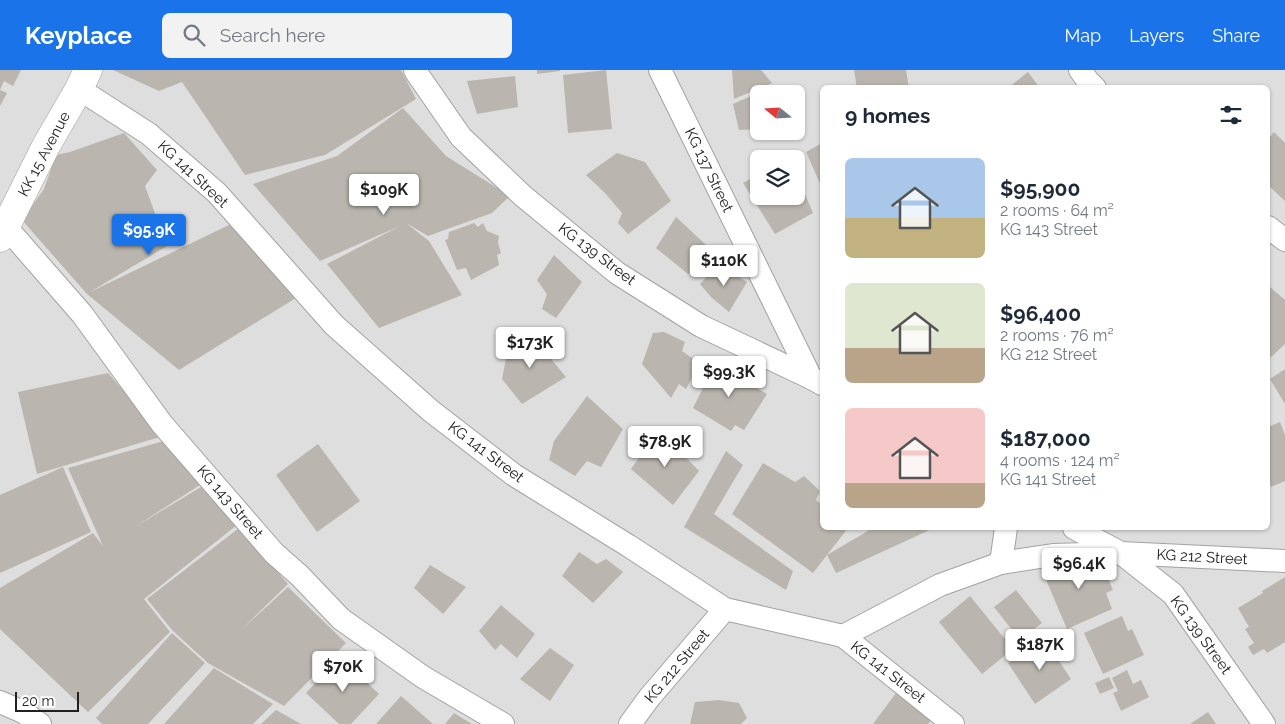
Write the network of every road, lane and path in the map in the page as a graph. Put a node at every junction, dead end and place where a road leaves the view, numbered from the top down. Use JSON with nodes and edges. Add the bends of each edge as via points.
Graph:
{"nodes":[{"id":1,"x":415,"y":70,"type":"edge"},
{"id":2,"x":660,"y":70,"type":"edge"},
{"id":3,"x":1080,"y":70,"type":"edge"},
{"id":4,"x":84,"y":80,"type":"edge"},
{"id":5,"x":1092,"y":85,"type":"edge"},
{"id":6,"x":1270,"y":229,"type":"edge"},
{"id":7,"x":3,"y":232,"type":"edge"},
{"id":8,"x":1285,"y":240,"type":"edge"},
{"id":9,"x":817,"y":381,"type":"edge"},
{"id":10,"x":1006,"y":530,"type":"edge"},
{"id":11,"x":1078,"y":530,"type":"edge"},
{"id":12,"x":1121,"y":553,"type":"junction"},
{"id":13,"x":1285,"y":561,"type":"edge"},
{"id":14,"x":1001,"y":563,"type":"junction"},
{"id":15,"x":725,"y":609,"type":"junction"},
{"id":16,"x":843,"y":636,"type":"junction"},
{"id":17,"x":0,"y":702,"type":"edge"},
{"id":18,"x":40,"y":724,"type":"edge"},
{"id":19,"x":503,"y":724,"type":"edge"},
{"id":20,"x":630,"y":724,"type":"edge"},
{"id":21,"x":953,"y":724,"type":"edge"},
{"id":22,"x":1264,"y":724,"type":"edge"}],
"edges":[{"from":1,"to":9,"type":"street","name":"KG 139 Street","via":[[461,137],[523,196],[617,273],[701,326]]},
{"from":2,"to":9,"type":"street","name":"KG 137 Street"},
{"from":3,"to":5,"type":"street"},
{"from":4,"to":7,"type":"street","name":"KK 15 Avenue"},
{"from":4,"to":15,"type":"street","name":"KG 141 Street","via":[[217,193],[334,325],[431,411],[514,475]]},
{"from":6,"to":8,"type":"street"},
{"from":7,"to":19,"type":"street","name":"KG 143 Street","via":[[82,314],[162,424],[274,553],[341,619],[422,677]]},
{"from":10,"to":14,"type":"street"},
{"from":11,"to":12,"type":"street","name":"KG 139 Street"},
{"from":12,"to":13,"type":"street","name":"KG 212 Street"},
{"from":12,"to":14,"type":"street","name":"KG 212 Street","via":[[1053,555]]},
{"from":12,"to":22,"type":"street","name":"KG 139 Street","via":[[1173,594]]},
{"from":14,"to":16,"type":"street","name":"KG 212 Street","via":[[940,585]]},
{"from":15,"to":16,"type":"street","name":"KG 141 Street"},
{"from":15,"to":20,"type":"street","name":"KG 212 Street"},
{"from":16,"to":21,"type":"street","name":"KG 141 Street"},
{"from":17,"to":18,"type":"street"}]}
